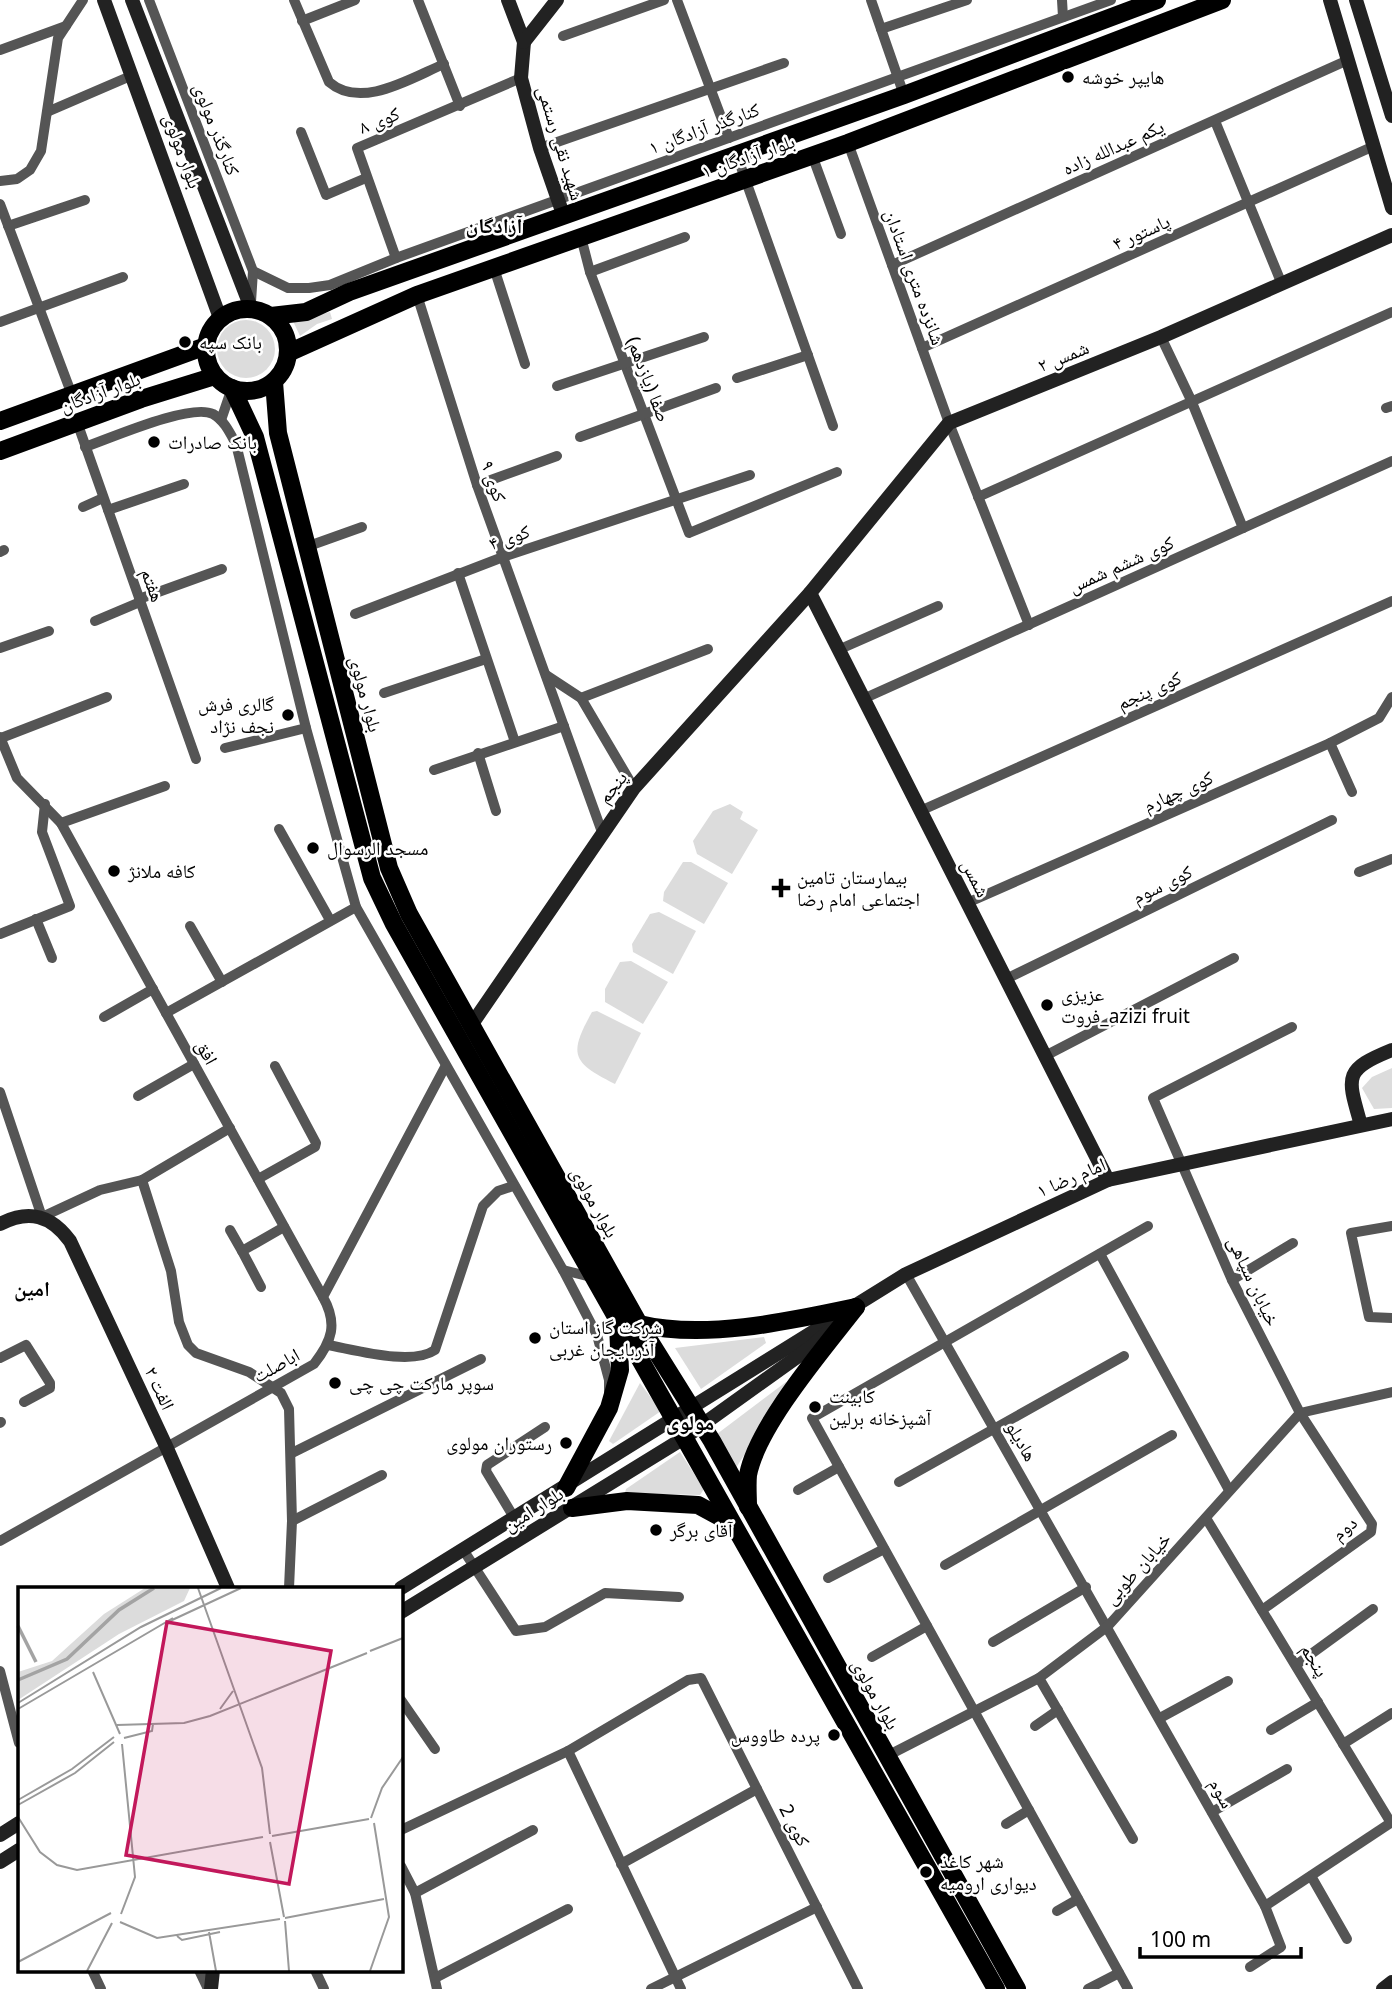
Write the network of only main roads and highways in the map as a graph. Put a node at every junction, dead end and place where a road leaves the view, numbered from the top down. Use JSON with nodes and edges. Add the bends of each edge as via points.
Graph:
{"nodes":[{"id":1,"x":104,"y":0,"type":"edge"},
{"id":2,"x":132,"y":0,"type":"edge"},
{"id":3,"x":508,"y":0,"type":"edge"},
{"id":4,"x":557,"y":0,"type":"edge"},
{"id":5,"x":1157,"y":0,"type":"edge"},
{"id":6,"x":1222,"y":0,"type":"edge"},
{"id":7,"x":1330,"y":0,"type":"edge"},
{"id":8,"x":1356,"y":0,"type":"edge"},
{"id":9,"x":524,"y":42,"type":"junction"},
{"id":10,"x":1392,"y":117,"type":"edge"},
{"id":11,"x":1392,"y":208,"type":"edge"},
{"id":12,"x":561,"y":209,"type":"junction"},
{"id":13,"x":1392,"y":235,"type":"edge"},
{"id":14,"x":349,"y":292,"type":"junction"},
{"id":15,"x":251,"y":308,"type":"junction"},
{"id":16,"x":271,"y":316,"type":"junction"},
{"id":17,"x":220,"y":317,"type":"junction"},
{"id":18,"x":359,"y":320,"type":"junction"},
{"id":19,"x":205,"y":346,"type":"junction"},
{"id":20,"x":288,"y":354,"type":"junction"},
{"id":21,"x":132,"y":374,"type":"junction"},
{"id":22,"x":215,"y":376,"type":"junction"},
{"id":23,"x":274,"y":382,"type":"junction"},
{"id":24,"x":232,"y":388,"type":"junction"},
{"id":25,"x":141,"y":399,"type":"junction"},
{"id":26,"x":0,"y":421,"type":"edge"},
{"id":27,"x":0,"y":451,"type":"edge"},
{"id":28,"x":284,"y":453,"type":"junction"},
{"id":29,"x":261,"y":459,"type":"junction"},
{"id":30,"x":810,"y":593,"type":"junction"},
{"id":31,"x":401,"y":919,"type":"junction"},
{"id":32,"x":471,"y":1024,"type":"junction"},
{"id":33,"x":1392,"y":1050,"type":"edge"},
{"id":34,"x":1392,"y":1119,"type":"edge"},
{"id":35,"x":1361,"y":1125,"type":"junction"},
{"id":36,"x":1108,"y":1180,"type":"junction"},
{"id":37,"x":0,"y":1224,"type":"edge"},
{"id":38,"x":856,"y":1307,"type":"junction"},
{"id":39,"x":617,"y":1322,"type":"junction"},
{"id":40,"x":639,"y":1324,"type":"junction"},
{"id":41,"x":692,"y":1406,"type":"junction"},
{"id":42,"x":674,"y":1419,"type":"junction"},
{"id":43,"x":703,"y":1425,"type":"junction"},
{"id":44,"x":684,"y":1438,"type":"junction"},
{"id":45,"x":566,"y":1488,"type":"junction"},
{"id":46,"x":572,"y":1507,"type":"junction"},
{"id":47,"x":748,"y":1511,"type":"junction"},
{"id":48,"x":732,"y":1523,"type":"junction"},
{"id":49,"x":228,"y":1587,"type":"edge"},
{"id":50,"x":402,"y":1587,"type":"edge"},
{"id":51,"x":402,"y":1611,"type":"edge"},
{"id":52,"x":18,"y":1824,"type":"edge"},
{"id":53,"x":0,"y":1835,"type":"edge"},
{"id":54,"x":18,"y":1851,"type":"edge"},
{"id":55,"x":0,"y":1862,"type":"edge"},
{"id":56,"x":1392,"y":1982,"type":"edge"},
{"id":57,"x":996,"y":1989,"type":"edge"},
{"id":58,"x":1017,"y":1989,"type":"edge"},
{"id":59,"x":1383,"y":1989,"type":"edge"}],
"edges":[{"from":1,"to":17,"type":"main road","name":"بلوار مولوی"},
{"from":2,"to":15,"type":"main road","name":"بلوار مولوی"},
{"from":3,"to":9,"type":"main road","name":"شهید نقی رستمی"},
{"from":4,"to":9,"type":"main road"},
{"from":5,"to":12,"type":"main road","name":"بلوار آزادگان ۱","via":[[904,95],[732,146]]},
{"from":6,"to":18,"type":"main road","name":"بلوار آزادگان ۱","via":[[848,143],[417,295]]},
{"from":7,"to":11,"type":"main road"},
{"from":8,"to":10,"type":"main road"},
{"from":9,"to":12,"type":"main road","name":"شهید نقی رستمی","via":[[521,78]]},
{"from":12,"to":14,"type":"main road","name":"بلوار آزادگان ۱"},
{"from":13,"to":30,"type":"main road","name":"شمس ۲","via":[[949,424]]},
{"from":14,"to":16,"type":"main road","name":"بلوار آزادگان ۱","via":[[306,313]]},
{"from":14,"to":18,"type":"main road","via":[[346,312]]},
{"from":15,"to":16,"type":"main road"},
{"from":15,"to":17,"type":"main road"},
{"from":16,"to":20,"type":"main road","via":[[285,332]]},
{"from":17,"to":19,"type":"main road"},
{"from":18,"to":20,"type":"main road","name":"بلوار آزادگان ۱"},
{"from":19,"to":21,"type":"main road","name":"بلوار آزادگان"},
{"from":19,"to":22,"type":"main road"},
{"from":20,"to":23,"type":"main road"},
{"from":21,"to":25,"type":"main road"},
{"from":21,"to":26,"type":"main road","name":"بلوار آزادگان"},
{"from":22,"to":24,"type":"main road"},
{"from":22,"to":25,"type":"main road","name":"بلوار آزادگان"},
{"from":23,"to":24,"type":"main road","via":[[258,390]]},
{"from":23,"to":28,"type":"main road","name":"بلوار مولوی"},
{"from":24,"to":29,"type":"main road","name":"بلوار مولوی"},
{"from":25,"to":27,"type":"main road","name":"بلوار آزادگان"},
{"from":28,"to":29,"type":"main road","via":[[270,450]]},
{"from":28,"to":31,"type":"main road","name":"بلوار مولوی"},
{"from":29,"to":31,"type":"main road","name":"بلوار مولوی","via":[[372,878]]},
{"from":30,"to":32,"type":"main road","name":"پنجم","via":[[634,788]]},
{"from":30,"to":36,"type":"main road","name":"شمس"},
{"from":31,"to":32,"type":"main road","name":"بلوار مولوی"},
{"from":31,"to":39,"type":"main road","name":"بلوار مولوی"},
{"from":32,"to":40,"type":"main road","name":"بلوار مولوی"},
{"from":33,"to":35,"type":"main road","via":[[1361,1063],[1353,1074],[1351,1091]]},
{"from":34,"to":35,"type":"main road","name":"امام رضا ۱"},
{"from":35,"to":36,"type":"main road","name":"امام رضا ۱"},
{"from":36,"to":38,"type":"main road","name":"امام رضا ۱","via":[[906,1274]]},
{"from":37,"to":49,"type":"main road","name":"الفت ۲","via":[[21,1215],[42,1217],[60,1227],[70,1241]]},
{"from":38,"to":40,"type":"main road","via":[[686,1332]]},
{"from":38,"to":41,"type":"main road","name":"امام رضا ۱"},
{"from":38,"to":43,"type":"main road","name":"امام رضا ۱","via":[[810,1347]]},
{"from":38,"to":47,"type":"main road","via":[[794,1386],[762,1441],[748,1474]]},
{"from":39,"to":42,"type":"main road","name":"بلوار مولوی"},
{"from":39,"to":45,"type":"main road","via":[[620,1370],[609,1408]]},
{"from":40,"to":41,"type":"main road","name":"بلوار مولوی"},
{"from":41,"to":42,"type":"main road","name":"امام رضا ۱"},
{"from":41,"to":43,"type":"main road","name":"بلوار مولوی"},
{"from":42,"to":44,"type":"main road","name":"بلوار مولوی"},
{"from":42,"to":45,"type":"main road","name":"بلوار امین"},
{"from":43,"to":44,"type":"main road","name":"امام رضا ۱"},
{"from":43,"to":47,"type":"main road","name":"بلوار مولوی"},
{"from":44,"to":46,"type":"main road","name":"بلوار امین"},
{"from":44,"to":48,"type":"main road","name":"بلوار مولوی"},
{"from":45,"to":50,"type":"main road","name":"بلوار امین"},
{"from":46,"to":48,"type":"main road","via":[[627,1501],[698,1505]]},
{"from":46,"to":51,"type":"main road","name":"بلوار امین"},
{"from":47,"to":58,"type":"main road","name":"بلوار مولوی"},
{"from":48,"to":57,"type":"main road","name":"بلوار مولوی"},
{"from":52,"to":53,"type":"main road"},
{"from":54,"to":55,"type":"main road"},
{"from":56,"to":59,"type":"main road"}]}
